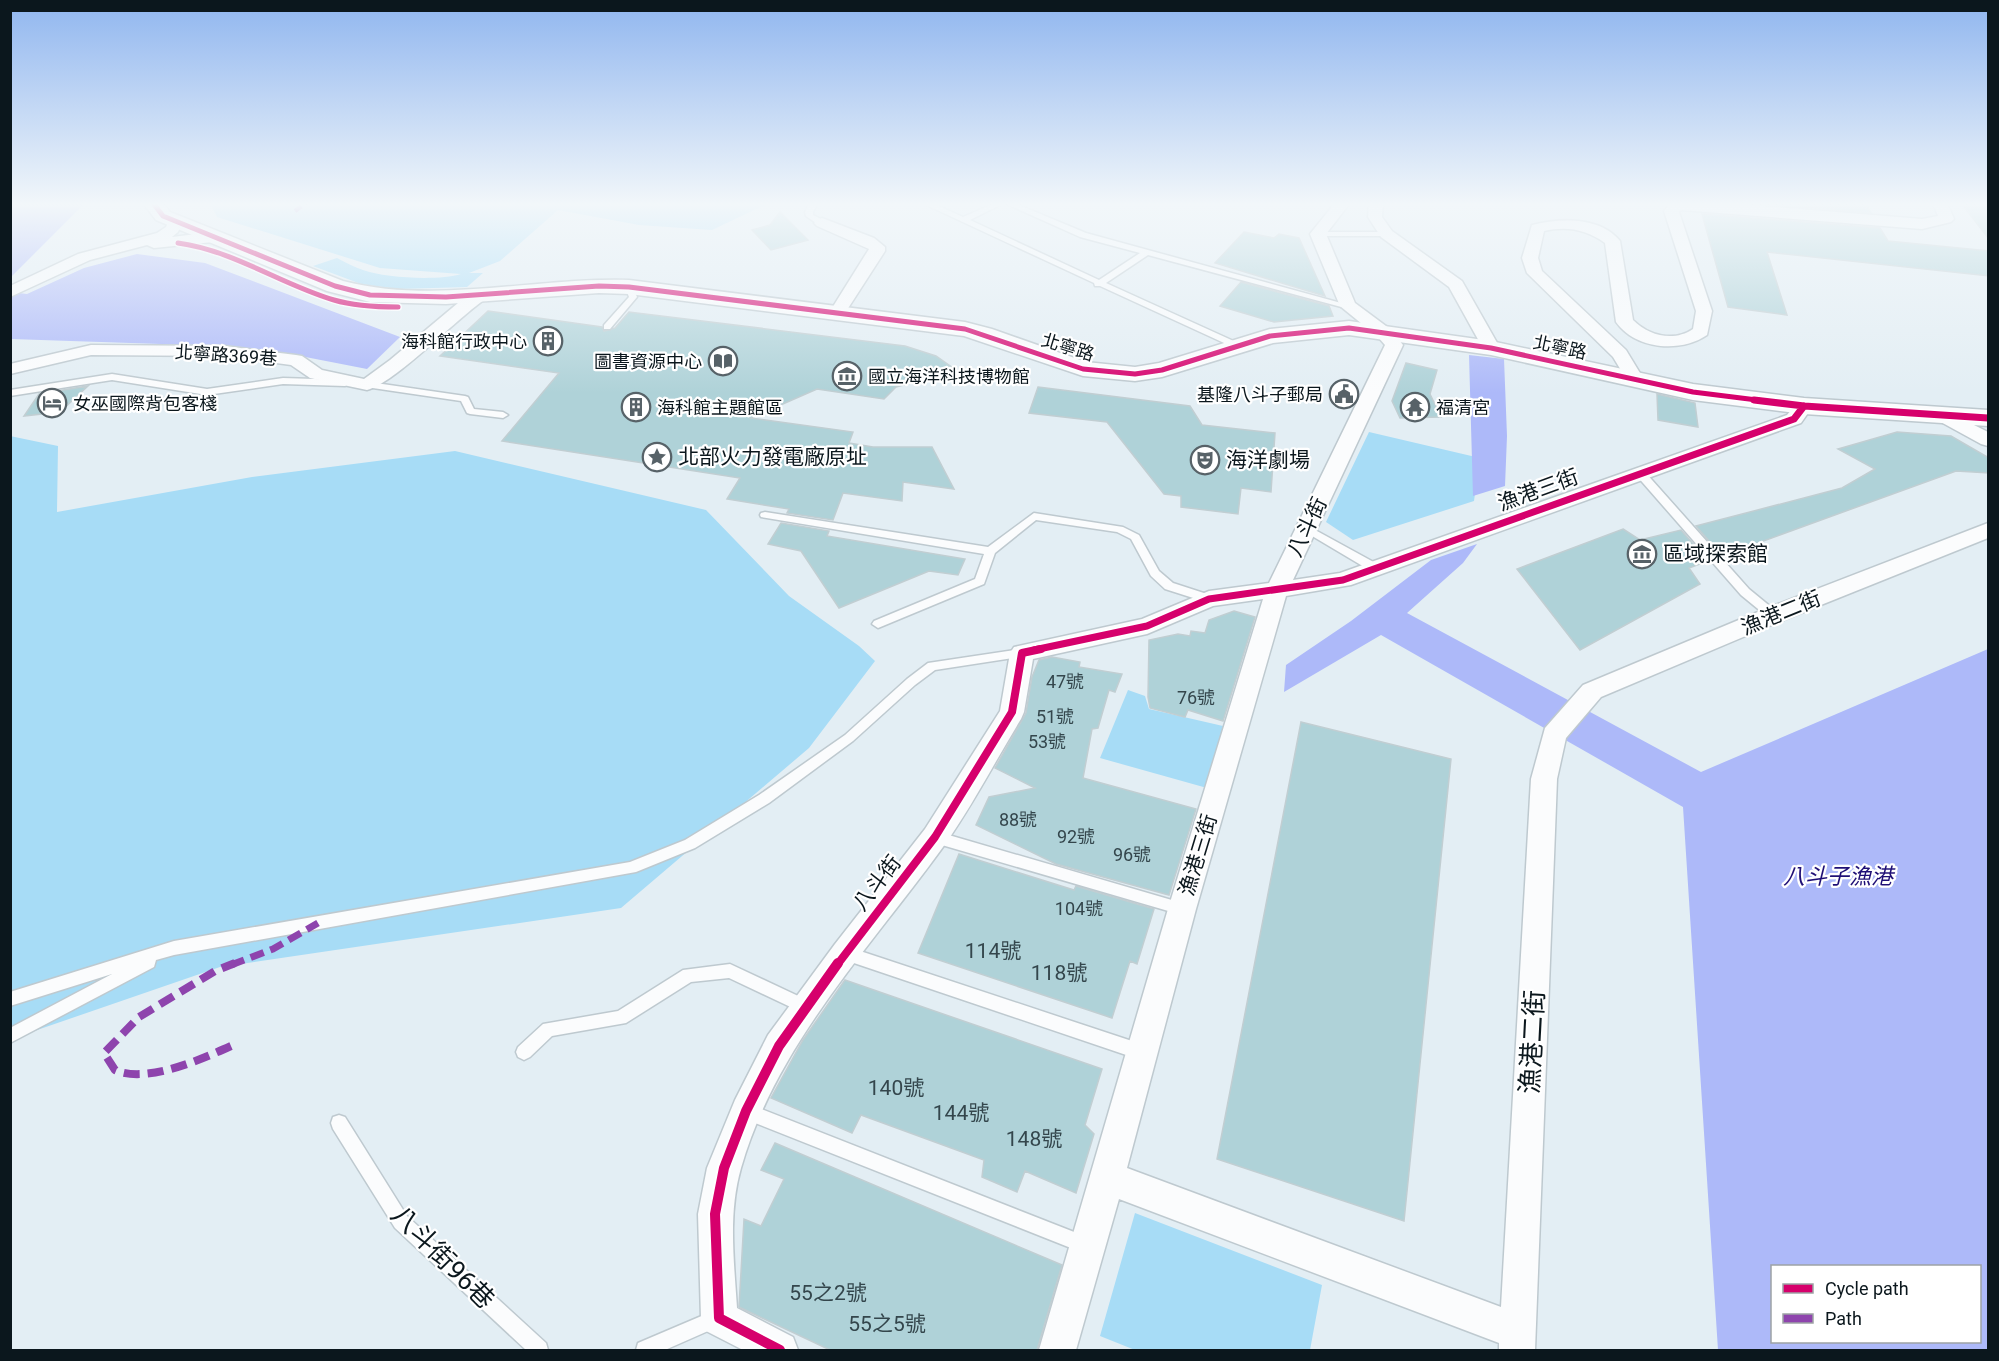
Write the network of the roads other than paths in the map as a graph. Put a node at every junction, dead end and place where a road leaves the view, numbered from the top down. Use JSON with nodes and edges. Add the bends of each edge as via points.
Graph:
{"nodes":[{"id":1,"x":61,"y":267,"type":"edge"},
{"id":2,"x":286,"y":267,"type":"edge"},
{"id":3,"x":867,"y":267,"type":"edge"},
{"id":4,"x":1061,"y":267,"type":"edge"},
{"id":5,"x":1125,"y":267,"type":"edge"},
{"id":6,"x":1201,"y":267,"type":"edge"},
{"id":7,"x":1332,"y":267,"type":"edge"},
{"id":8,"x":1432,"y":267,"type":"edge"},
{"id":9,"x":1533,"y":267,"type":"edge"},
{"id":10,"x":1616,"y":267,"type":"edge"},
{"id":11,"x":1689,"y":267,"type":"edge"},
{"id":12,"x":1098,"y":284,"type":"junction"},
{"id":13,"x":629,"y":287,"type":"junction"},
{"id":14,"x":11,"y":292,"type":"edge"},
{"id":15,"x":478,"y":296,"type":"junction"},
{"id":16,"x":1348,"y":306,"type":"junction"},
{"id":17,"x":837,"y":313,"type":"junction"},
{"id":18,"x":607,"y":327,"type":"dead end"},
{"id":19,"x":1384,"y":333,"type":"junction"},
{"id":20,"x":1235,"y":345,"type":"junction"},
{"id":21,"x":1491,"y":348,"type":"junction"},
{"id":22,"x":10,"y":369,"type":"edge"},
{"id":23,"x":1634,"y":378,"type":"junction"},
{"id":24,"x":367,"y":385,"type":"junction"},
{"id":25,"x":10,"y":393,"type":"edge"},
{"id":26,"x":1804,"y":406,"type":"junction"},
{"id":27,"x":503,"y":415,"type":"dead end"},
{"id":28,"x":1946,"y":417,"type":"junction"},
{"id":29,"x":1989,"y":418,"type":"edge"},
{"id":30,"x":1989,"y":431,"type":"edge"},
{"id":31,"x":1989,"y":440,"type":"edge"},
{"id":32,"x":1640,"y":473,"type":"junction"},
{"id":33,"x":765,"y":515,"type":"dead end"},
{"id":34,"x":1306,"y":528,"type":"junction"},
{"id":35,"x":1989,"y":530,"type":"edge"},
{"id":36,"x":990,"y":551,"type":"junction"},
{"id":37,"x":1375,"y":568,"type":"junction"},
{"id":38,"x":1277,"y":588,"type":"junction"},
{"id":39,"x":1209,"y":599,"type":"junction"},
{"id":40,"x":1773,"y":615,"type":"junction"},
{"id":41,"x":878,"y":624,"type":"dead end"},
{"id":42,"x":1022,"y":653,"type":"junction"},
{"id":43,"x":935,"y":837,"type":"junction"},
{"id":44,"x":1182,"y":909,"type":"junction"},
{"id":45,"x":174,"y":948,"type":"junction"},
{"id":46,"x":845,"y":953,"type":"junction"},
{"id":47,"x":10,"y":999,"type":"edge"},
{"id":48,"x":806,"y":1007,"type":"junction"},
{"id":49,"x":10,"y":1036,"type":"edge"},
{"id":50,"x":524,"y":1052,"type":"dead end"},
{"id":51,"x":1141,"y":1052,"type":"junction"},
{"id":52,"x":746,"y":1111,"type":"junction"},
{"id":53,"x":339,"y":1123,"type":"dead end"},
{"id":54,"x":1108,"y":1178,"type":"junction"},
{"id":55,"x":1088,"y":1245,"type":"junction"},
{"id":56,"x":719,"y":1318,"type":"junction"},
{"id":57,"x":1518,"y":1341,"type":"edge"},
{"id":58,"x":539,"y":1350,"type":"edge"},
{"id":59,"x":645,"y":1350,"type":"edge"},
{"id":60,"x":780,"y":1350,"type":"edge"},
{"id":61,"x":1058,"y":1350,"type":"edge"}],
"edges":[{"from":1,"to":14,"type":"street"},
{"from":2,"to":15,"type":"main road","name":"北寧路","via":[[334,286],[386,297]]},
{"from":3,"to":17,"type":"street"},
{"from":4,"to":12,"type":"lane"},
{"from":5,"to":12,"type":"lane"},
{"from":6,"to":16,"type":"lane"},
{"from":7,"to":16,"type":"street"},
{"from":8,"to":21,"type":"street","via":[[1456,284]]},
{"from":9,"to":23,"type":"street","via":[[1535,273],[1620,354]]},
{"from":10,"to":11,"type":"street","via":[[1625,321],[1640,335],[1677,340],[1689,339],[1701,331],[1704,311]]},
{"from":12,"to":20,"type":"lane"},
{"from":13,"to":15,"type":"main road","name":"北寧路"},
{"from":13,"to":17,"type":"main road","name":"北寧路"},
{"from":13,"to":18,"type":"lane","via":[[633,297]]},
{"from":15,"to":24,"type":"street","via":[[455,310]]},
{"from":16,"to":19,"type":"street"},
{"from":17,"to":20,"type":"main road","name":"北寧路","via":[[965,329],[1066,364],[1113,374],[1162,370]]},
{"from":19,"to":20,"type":"main road","name":"北寧路","via":[[1324,329]]},
{"from":19,"to":21,"type":"main road","name":"北寧路"},
{"from":19,"to":34,"type":"street","name":"八斗街","via":[[1394,345]]},
{"from":21,"to":23,"type":"main road","name":"北寧路"},
{"from":22,"to":24,"type":"street","name":"北寧路369巷","via":[[91,350],[225,351],[296,360],[316,374]]},
{"from":23,"to":26,"type":"main road","name":"北寧路","via":[[1693,392]]},
{"from":24,"to":25,"type":"lane","via":[[283,381],[207,392],[112,377]]},
{"from":24,"to":27,"type":"lane","via":[[465,399],[470,411]]},
{"from":26,"to":28,"type":"main road","name":"北寧路"},
{"from":26,"to":32,"type":"street","name":"漁港三街","via":[[1794,419]]},
{"from":28,"to":29,"type":"main road","name":"北寧路"},
{"from":28,"to":30,"type":"street"},
{"from":28,"to":31,"type":"street"},
{"from":32,"to":37,"type":"street","name":"漁港三街"},
{"from":32,"to":40,"type":"lane","via":[[1745,592]]},
{"from":33,"to":36,"type":"lane"},
{"from":34,"to":37,"type":"lane"},
{"from":34,"to":38,"type":"street","name":"八斗街"},
{"from":35,"to":40,"type":"street","name":"漁港二街"},
{"from":36,"to":39,"type":"lane","via":[[1034,516],[1119,529],[1136,537],[1155,573],[1169,586]]},
{"from":36,"to":41,"type":"lane","via":[[980,581]]},
{"from":37,"to":38,"type":"street","name":"漁港三街","via":[[1343,580]]},
{"from":38,"to":39,"type":"street"},
{"from":38,"to":44,"type":"street","name":"漁港三街"},
{"from":39,"to":42,"type":"street","via":[[1147,626]]},
{"from":40,"to":57,"type":"street","name":"漁港二街","via":[[1592,691],[1554,735],[1544,779]]},
{"from":42,"to":43,"type":"street","name":"八斗街","via":[[1012,712]]},
{"from":42,"to":45,"type":"lane","via":[[933,666],[849,738],[764,799],[690,844],[631,868]]},
{"from":43,"to":44,"type":"lane"},
{"from":43,"to":46,"type":"street","name":"八斗街"},
{"from":44,"to":51,"type":"street","name":"漁港三街"},
{"from":45,"to":47,"type":"lane"},
{"from":45,"to":49,"type":"lane"},
{"from":46,"to":48,"type":"street","name":"八斗街"},
{"from":46,"to":51,"type":"lane"},
{"from":48,"to":50,"type":"lane","via":[[730,971],[688,975],[621,1018],[548,1029]]},
{"from":48,"to":52,"type":"street","name":"八斗街","via":[[779,1046]]},
{"from":51,"to":54,"type":"street","name":"漁港三街"},
{"from":52,"to":55,"type":"lane"},
{"from":52,"to":56,"type":"street","name":"八斗街","via":[[724,1168],[715,1214]]},
{"from":53,"to":58,"type":"lane","name":"八斗街96巷","via":[[401,1222]]},
{"from":54,"to":55,"type":"street","name":"漁港三街"},
{"from":54,"to":57,"type":"street"},
{"from":55,"to":61,"type":"street","name":"漁港三街"},
{"from":56,"to":59,"type":"lane"},
{"from":56,"to":60,"type":"street"}]}
